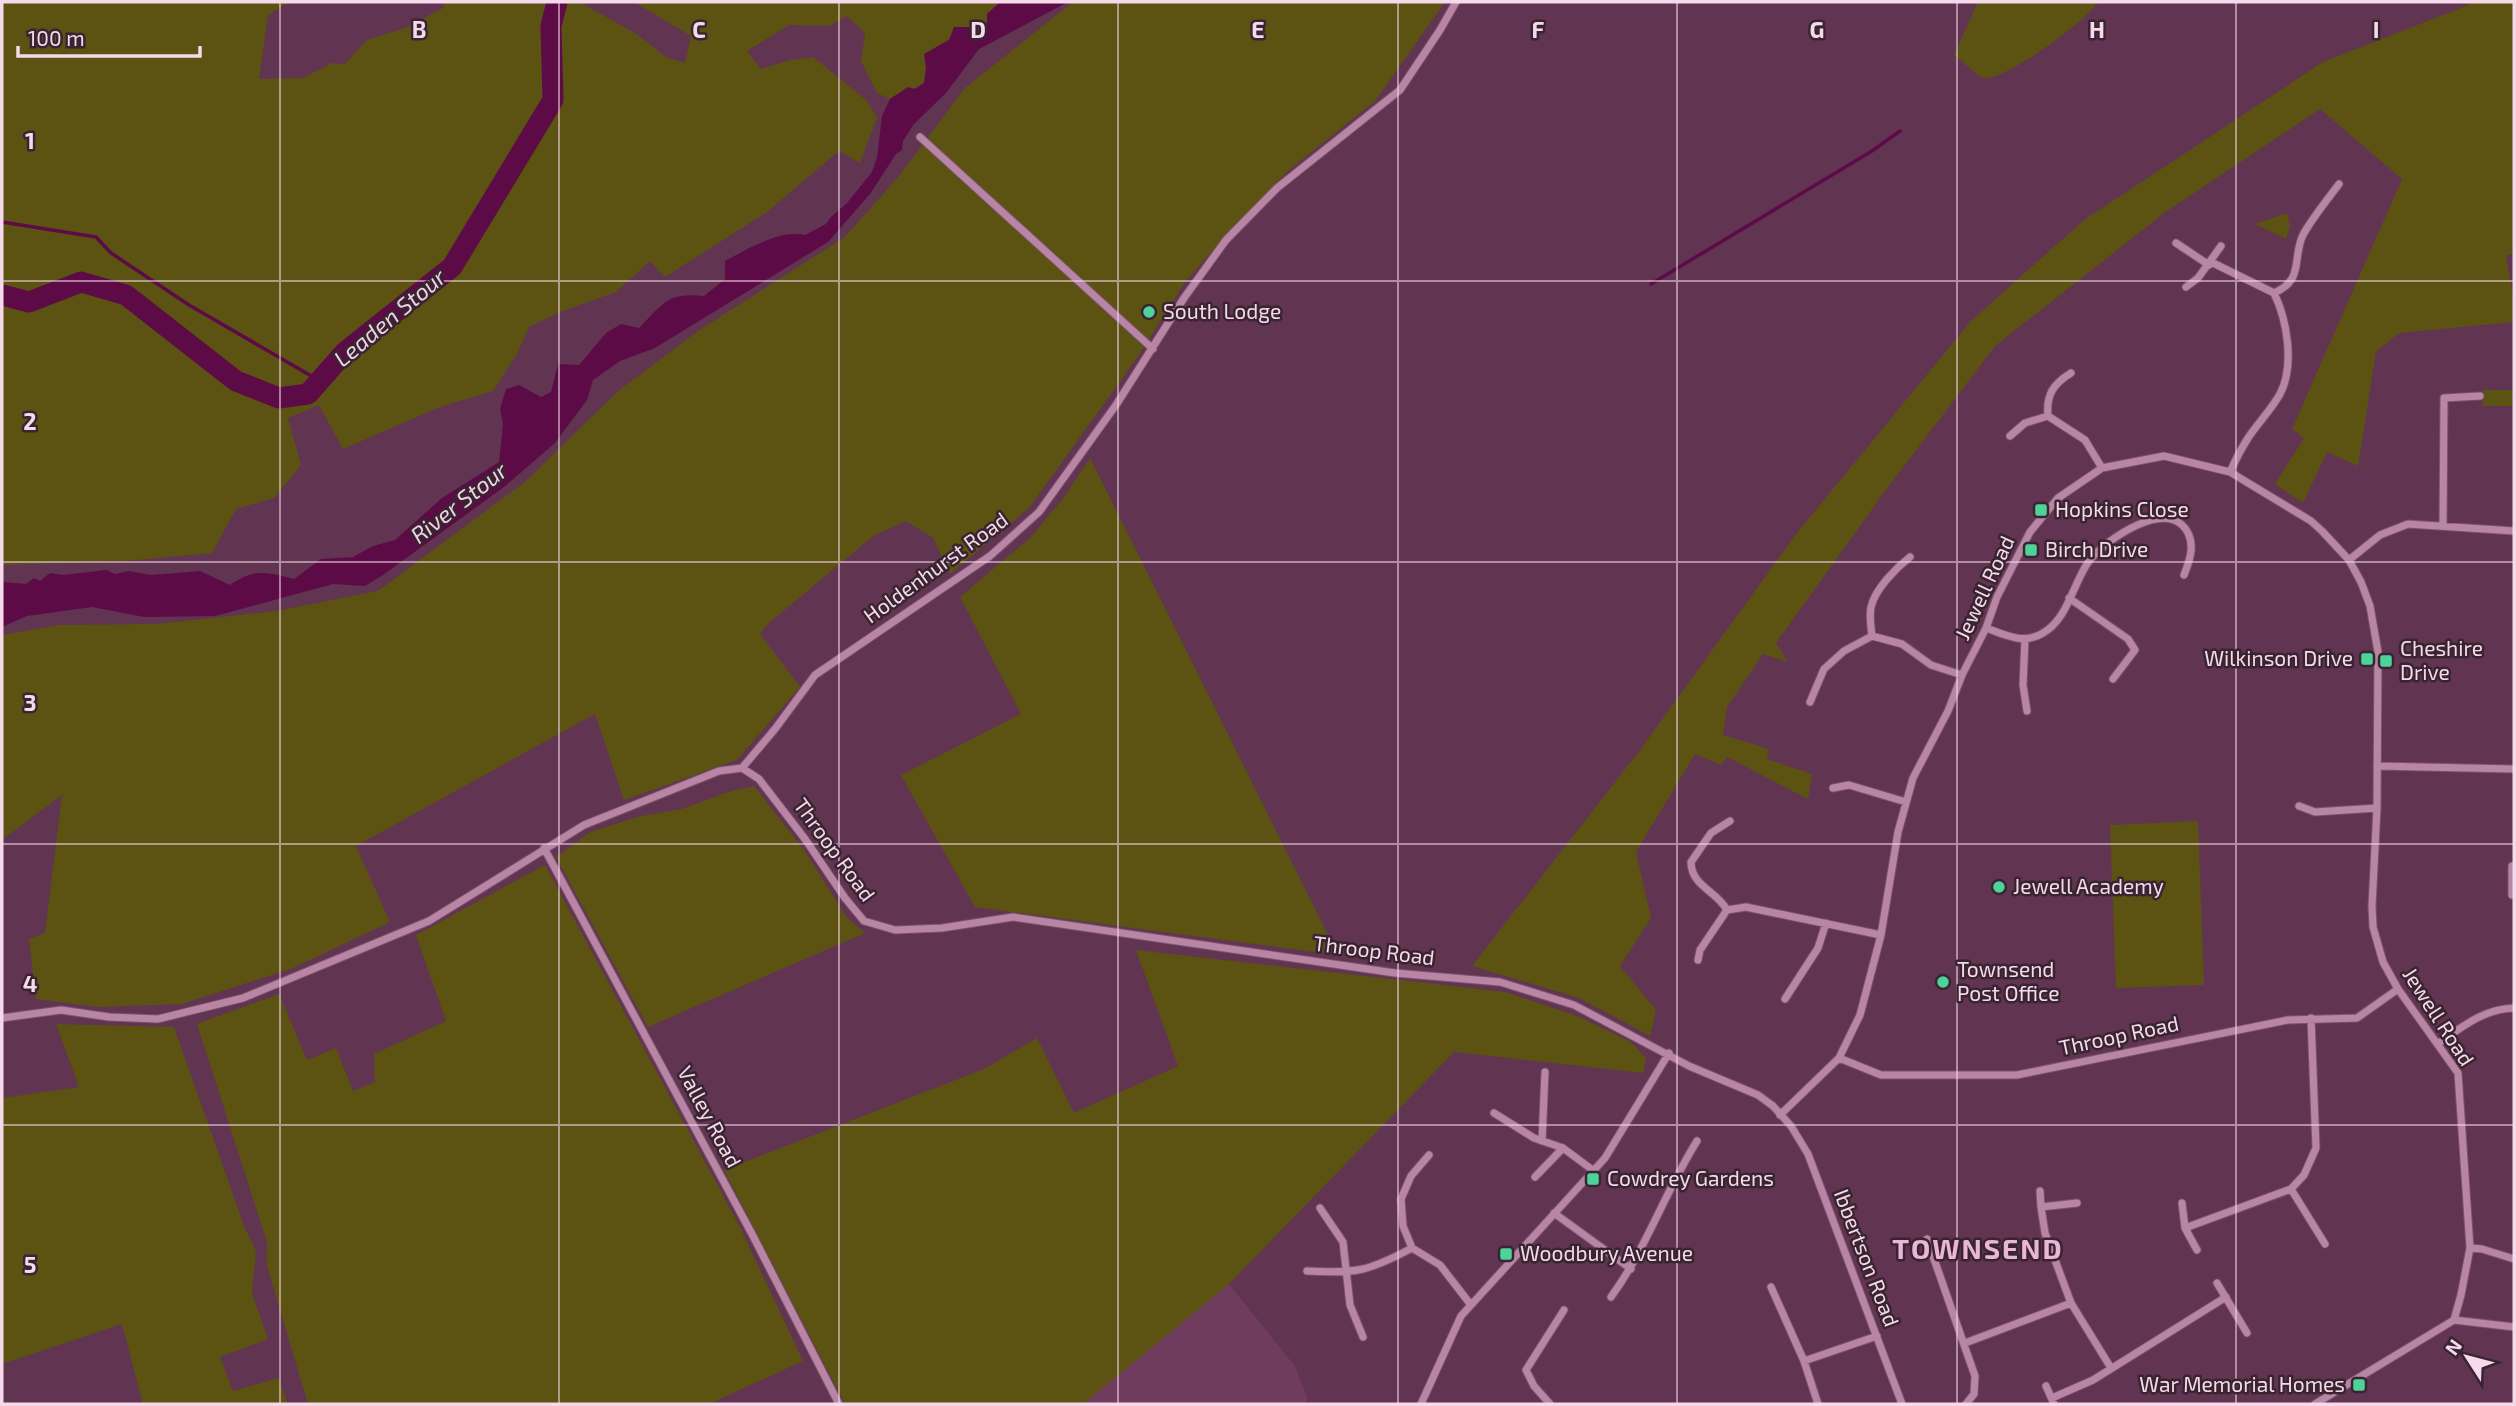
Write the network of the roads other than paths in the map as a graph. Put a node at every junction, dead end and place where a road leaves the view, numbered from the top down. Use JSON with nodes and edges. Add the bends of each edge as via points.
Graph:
{"nodes":[{"id":1,"x":1455,"y":2,"type":"edge"},
{"id":2,"x":920,"y":137,"type":"dead end"},
{"id":3,"x":2339,"y":184,"type":"dead end"},
{"id":4,"x":2176,"y":243,"type":"dead end"},
{"id":5,"x":2221,"y":246,"type":"dead end"},
{"id":6,"x":2210,"y":263,"type":"junction"},
{"id":7,"x":2186,"y":286,"type":"dead end"},
{"id":8,"x":2274,"y":293,"type":"junction"},
{"id":9,"x":1153,"y":349,"type":"junction"},
{"id":10,"x":2071,"y":373,"type":"dead end"},
{"id":11,"x":2480,"y":396,"type":"dead end"},
{"id":12,"x":2048,"y":416,"type":"junction"},
{"id":13,"x":2010,"y":436,"type":"dead end"},
{"id":14,"x":2102,"y":468,"type":"junction"},
{"id":15,"x":2230,"y":472,"type":"junction"},
{"id":16,"x":2443,"y":526,"type":"junction"},
{"id":17,"x":2514,"y":531,"type":"edge"},
{"id":18,"x":1910,"y":557,"type":"dead end"},
{"id":19,"x":2348,"y":560,"type":"junction"},
{"id":20,"x":2184,"y":575,"type":"dead end"},
{"id":21,"x":2069,"y":598,"type":"junction"},
{"id":22,"x":1986,"y":628,"type":"junction"},
{"id":23,"x":1872,"y":636,"type":"junction"},
{"id":24,"x":2025,"y":639,"type":"junction"},
{"id":25,"x":1962,"y":675,"type":"junction"},
{"id":26,"x":2113,"y":679,"type":"dead end"},
{"id":27,"x":1810,"y":702,"type":"dead end"},
{"id":28,"x":2027,"y":712,"type":"dead end"},
{"id":29,"x":2377,"y":766,"type":"junction"},
{"id":30,"x":742,"y":768,"type":"junction"},
{"id":31,"x":2514,"y":769,"type":"edge"},
{"id":32,"x":1833,"y":788,"type":"dead end"},
{"id":33,"x":1906,"y":802,"type":"junction"},
{"id":34,"x":2299,"y":806,"type":"dead end"},
{"id":35,"x":2377,"y":808,"type":"junction"},
{"id":36,"x":1730,"y":821,"type":"dead end"},
{"id":37,"x":544,"y":848,"type":"junction"},
{"id":38,"x":2512,"y":866,"type":"dead end"},
{"id":39,"x":2513,"y":877,"type":"edge"},
{"id":40,"x":2512,"y":895,"type":"dead end"},
{"id":41,"x":1727,"y":910,"type":"junction"},
{"id":42,"x":1826,"y":923,"type":"junction"},
{"id":43,"x":1881,"y":935,"type":"junction"},
{"id":44,"x":1698,"y":960,"type":"dead end"},
{"id":45,"x":2398,"y":989,"type":"junction"},
{"id":46,"x":1785,"y":999,"type":"dead end"},
{"id":47,"x":2514,"y":1008,"type":"edge"},
{"id":48,"x":2,"y":1018,"type":"edge"},
{"id":49,"x":2311,"y":1018,"type":"junction"},
{"id":50,"x":2439,"y":1043,"type":"junction"},
{"id":51,"x":1669,"y":1054,"type":"junction"},
{"id":52,"x":1839,"y":1058,"type":"junction"},
{"id":53,"x":1545,"y":1072,"type":"dead end"},
{"id":54,"x":1494,"y":1112,"type":"dead end"},
{"id":55,"x":1780,"y":1115,"type":"junction"},
{"id":56,"x":1791,"y":1126,"type":"joint"},
{"id":57,"x":1542,"y":1141,"type":"junction"},
{"id":58,"x":1697,"y":1141,"type":"dead end"},
{"id":59,"x":1563,"y":1148,"type":"junction"},
{"id":60,"x":1429,"y":1156,"type":"dead end"},
{"id":61,"x":1594,"y":1171,"type":"junction"},
{"id":62,"x":1535,"y":1177,"type":"dead end"},
{"id":63,"x":2291,"y":1189,"type":"junction"},
{"id":64,"x":2040,"y":1191,"type":"dead end"},
{"id":65,"x":2077,"y":1203,"type":"dead end"},
{"id":66,"x":2182,"y":1203,"type":"dead end"},
{"id":67,"x":2042,"y":1207,"type":"junction"},
{"id":68,"x":1320,"y":1208,"type":"dead end"},
{"id":69,"x":1554,"y":1213,"type":"junction"},
{"id":70,"x":2185,"y":1228,"type":"junction"},
{"id":71,"x":1927,"y":1239,"type":"dead end"},
{"id":72,"x":2325,"y":1244,"type":"dead end"},
{"id":73,"x":1412,"y":1248,"type":"junction"},
{"id":74,"x":2470,"y":1248,"type":"junction"},
{"id":75,"x":2197,"y":1250,"type":"dead end"},
{"id":76,"x":2514,"y":1259,"type":"edge"},
{"id":77,"x":1631,"y":1269,"type":"junction"},
{"id":78,"x":1307,"y":1271,"type":"dead end"},
{"id":79,"x":1346,"y":1273,"type":"junction"},
{"id":80,"x":2217,"y":1283,"type":"dead end"},
{"id":81,"x":1771,"y":1287,"type":"dead end"},
{"id":82,"x":1611,"y":1297,"type":"dead end"},
{"id":83,"x":2226,"y":1297,"type":"junction"},
{"id":84,"x":2071,"y":1303,"type":"junction"},
{"id":85,"x":1471,"y":1305,"type":"junction"},
{"id":86,"x":1564,"y":1310,"type":"dead end"},
{"id":87,"x":2454,"y":1320,"type":"junction"},
{"id":88,"x":2514,"y":1327,"type":"edge"},
{"id":89,"x":2247,"y":1333,"type":"dead end"},
{"id":90,"x":1877,"y":1336,"type":"junction"},
{"id":91,"x":1363,"y":1337,"type":"dead end"},
{"id":92,"x":1965,"y":1343,"type":"junction"},
{"id":93,"x":1804,"y":1361,"type":"junction"},
{"id":94,"x":2111,"y":1368,"type":"junction"},
{"id":95,"x":2046,"y":1385,"type":"dead end"},
{"id":96,"x":2053,"y":1401,"type":"edge"},
{"id":97,"x":839,"y":1404,"type":"edge"},
{"id":98,"x":1421,"y":1404,"type":"edge"},
{"id":99,"x":1550,"y":1404,"type":"edge"},
{"id":100,"x":1818,"y":1404,"type":"edge"},
{"id":101,"x":1902,"y":1404,"type":"edge"},
{"id":102,"x":1966,"y":1404,"type":"edge"},
{"id":103,"x":2315,"y":1404,"type":"edge"}],
"edges":[{"from":1,"to":9,"type":"street","name":"Holdenhurst Road","via":[[1400,90],[1277,188],[1226,240]]},
{"from":2,"to":9,"type":"street"},
{"from":3,"to":8,"type":"street","via":[[2301,239],[2294,275]]},
{"from":4,"to":6,"type":"street"},
{"from":5,"to":6,"type":"street"},
{"from":6,"to":7,"type":"street"},
{"from":6,"to":8,"type":"street"},
{"from":8,"to":15,"type":"street","via":[[2286,333],[2286,376],[2281,393]]},
{"from":9,"to":30,"type":"street","name":"Holdenhurst Road","via":[[1039,512],[990,556],[815,675]]},
{"from":10,"to":12,"type":"street","via":[[2049,394]]},
{"from":11,"to":16,"type":"street","via":[[2444,398]]},
{"from":12,"to":13,"type":"street","via":[[2025,422]]},
{"from":12,"to":14,"type":"street","via":[[2085,440]]},
{"from":14,"to":15,"type":"street","name":"Jewell Road","via":[[2164,456]]},
{"from":14,"to":22,"type":"street","name":"Jewell Road","via":[[2059,498],[2030,533]]},
{"from":15,"to":19,"type":"street","name":"Jewell Road","via":[[2311,521]]},
{"from":16,"to":17,"type":"street"},
{"from":16,"to":19,"type":"street","via":[[2409,524],[2380,535]]},
{"from":18,"to":23,"type":"street","via":[[1874,599]]},
{"from":19,"to":29,"type":"street","name":"Jewell Road","via":[[2370,606],[2378,649]]},
{"from":20,"to":21,"type":"street","via":[[2190,556],[2189,536],[2177,520],[2160,518],[2132,529],[2099,551]]},
{"from":21,"to":24,"type":"street","via":[[2050,629]]},
{"from":21,"to":26,"type":"street","via":[[2128,639],[2135,650]]},
{"from":22,"to":24,"type":"street"},
{"from":22,"to":25,"type":"street","name":"Jewell Road"},
{"from":23,"to":25,"type":"street","via":[[1902,644],[1931,665]]},
{"from":23,"to":27,"type":"street","via":[[1824,669]]},
{"from":24,"to":28,"type":"street"},
{"from":25,"to":33,"type":"street","name":"Jewell Road"},
{"from":29,"to":31,"type":"street"},
{"from":29,"to":35,"type":"street","name":"Jewell Road"},
{"from":30,"to":37,"type":"street","via":[[719,771],[584,825]]},
{"from":30,"to":51,"type":"street","name":"Throop Road","via":[[772,794],[864,921],[895,930],[942,928],[1013,916],[1395,973],[1500,982],[1574,1005]]},
{"from":32,"to":33,"type":"street","via":[[1849,785]]},
{"from":33,"to":43,"type":"street","name":"Jewell Road"},
{"from":34,"to":35,"type":"street","via":[[2315,812]]},
{"from":35,"to":45,"type":"street","name":"Jewell Road","via":[[2373,927],[2383,962]]},
{"from":36,"to":41,"type":"street","via":[[1711,832],[1691,867],[1697,881]]},
{"from":37,"to":48,"type":"street","via":[[429,921],[243,998],[158,1018],[61,1010]]},
{"from":37,"to":97,"type":"street","name":"Valley Road"},
{"from":38,"to":39,"type":"street"},
{"from":39,"to":40,"type":"street"},
{"from":41,"to":42,"type":"street","via":[[1756,908]]},
{"from":41,"to":44,"type":"street"},
{"from":42,"to":43,"type":"street"},
{"from":42,"to":46,"type":"street","via":[[1818,948]]},
{"from":43,"to":52,"type":"street","name":"Jewell Road","via":[[1860,1015]]},
{"from":45,"to":49,"type":"street","name":"Throop Road","via":[[2357,1018]]},
{"from":45,"to":50,"type":"street","name":"Jewell Road"},
{"from":47,"to":50,"type":"street","via":[[2471,1020]]},
{"from":49,"to":52,"type":"street","name":"Throop Road","via":[[2017,1075],[1881,1075]]},
{"from":49,"to":63,"type":"street","via":[[2315,1148],[2304,1175]]},
{"from":50,"to":74,"type":"street","name":"Jewell Road","via":[[2458,1073]]},
{"from":51,"to":55,"type":"street","name":"Throop Road","via":[[1758,1095]]},
{"from":51,"to":61,"type":"street"},
{"from":52,"to":55,"type":"street","name":"Jewell Road"},
{"from":53,"to":57,"type":"street"},
{"from":54,"to":57,"type":"street"},
{"from":55,"to":56,"type":"street","name":"Throop Road"},
{"from":56,"to":90,"type":"street","name":"Ibbertson Road","via":[[1808,1154]]},
{"from":57,"to":59,"type":"street"},
{"from":58,"to":77,"type":"street"},
{"from":59,"to":61,"type":"street"},
{"from":59,"to":62,"type":"street"},
{"from":60,"to":73,"type":"street","via":[[1401,1199],[1403,1226]]},
{"from":61,"to":69,"type":"street"},
{"from":63,"to":70,"type":"street"},
{"from":63,"to":72,"type":"street"},
{"from":64,"to":67,"type":"street"},
{"from":65,"to":67,"type":"street"},
{"from":66,"to":70,"type":"street"},
{"from":67,"to":84,"type":"street","via":[[2045,1233]]},
{"from":68,"to":79,"type":"street","via":[[1343,1242]]},
{"from":69,"to":77,"type":"street"},
{"from":69,"to":85,"type":"street"},
{"from":70,"to":75,"type":"street"},
{"from":71,"to":92,"type":"street"},
{"from":73,"to":79,"type":"street","via":[[1378,1266]]},
{"from":73,"to":85,"type":"street","via":[[1440,1265]]},
{"from":74,"to":76,"type":"street"},
{"from":74,"to":87,"type":"street","name":"Jewell Road"},
{"from":77,"to":82,"type":"street"},
{"from":78,"to":79,"type":"street"},
{"from":79,"to":91,"type":"street","via":[[1350,1305]]},
{"from":80,"to":83,"type":"street"},
{"from":81,"to":93,"type":"street"},
{"from":83,"to":89,"type":"street"},
{"from":83,"to":94,"type":"street"},
{"from":84,"to":92,"type":"street"},
{"from":84,"to":94,"type":"street"},
{"from":85,"to":98,"type":"street","via":[[1461,1316]]},
{"from":86,"to":99,"type":"street","via":[[1526,1370]]},
{"from":87,"to":88,"type":"street"},
{"from":87,"to":103,"type":"street"},
{"from":90,"to":93,"type":"street"},
{"from":90,"to":101,"type":"street","name":"Ibbertson Road"},
{"from":92,"to":102,"type":"street","via":[[1975,1376],[1974,1394]]},
{"from":93,"to":100,"type":"street"},
{"from":94,"to":96,"type":"street"},
{"from":95,"to":96,"type":"street"}]}
